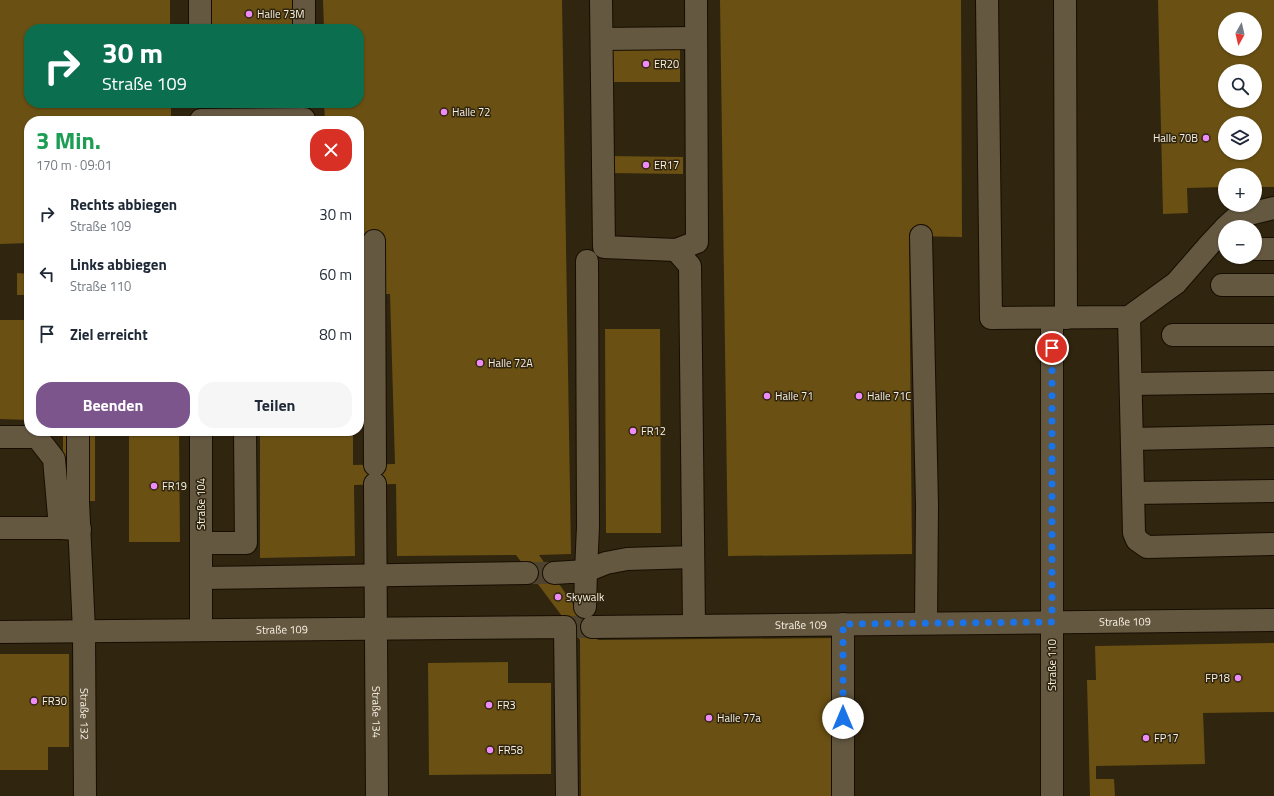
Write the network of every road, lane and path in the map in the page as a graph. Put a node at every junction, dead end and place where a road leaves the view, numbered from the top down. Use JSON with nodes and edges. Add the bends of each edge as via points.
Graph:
{"nodes":[{"id":1,"x":200,"y":0,"type":"edge"},
{"id":2,"x":304,"y":0,"type":"edge"},
{"id":3,"x":601,"y":0,"type":"edge"},
{"id":4,"x":696,"y":0,"type":"edge"},
{"id":5,"x":987,"y":0,"type":"edge"},
{"id":6,"x":1066,"y":0,"type":"edge"},
{"id":7,"x":200,"y":24,"type":"edge"},
{"id":8,"x":304,"y":24,"type":"edge"},
{"id":9,"x":696,"y":38,"type":"junction"},
{"id":10,"x":602,"y":39,"type":"junction"},
{"id":11,"x":304,"y":114,"type":"edge"},
{"id":12,"x":201,"y":115,"type":"edge"},
{"id":13,"x":1274,"y":208,"type":"edge"},
{"id":14,"x":1233,"y":220,"type":"edge"},
{"id":15,"x":920,"y":236,"type":"dead end"},
{"id":16,"x":1218,"y":236,"type":"edge"},
{"id":17,"x":374,"y":241,"type":"dead end"},
{"id":18,"x":676,"y":250,"type":"junction"},
{"id":19,"x":587,"y":261,"type":"dead end"},
{"id":20,"x":1222,"y":284,"type":"dead end"},
{"id":21,"x":1274,"y":284,"type":"edge"},
{"id":22,"x":1129,"y":317,"type":"junction"},
{"id":23,"x":1059,"y":318,"type":"junction"},
{"id":24,"x":1173,"y":335,"type":"dead end"},
{"id":25,"x":1274,"y":335,"type":"edge"},
{"id":26,"x":1274,"y":382,"type":"edge"},
{"id":27,"x":1131,"y":384,"type":"junction"},
{"id":28,"x":78,"y":436,"type":"edge"},
{"id":29,"x":201,"y":436,"type":"edge"},
{"id":30,"x":245,"y":436,"type":"edge"},
{"id":31,"x":1274,"y":436,"type":"edge"},
{"id":32,"x":0,"y":437,"type":"edge"},
{"id":33,"x":1132,"y":439,"type":"junction"},
{"id":34,"x":1274,"y":491,"type":"edge"},
{"id":35,"x":1133,"y":493,"type":"junction"},
{"id":36,"x":0,"y":528,"type":"edge"},
{"id":37,"x":70,"y":528,"type":"junction"},
{"id":38,"x":201,"y":543,"type":"junction"},
{"id":39,"x":1274,"y":544,"type":"edge"},
{"id":40,"x":693,"y":557,"type":"junction"},
{"id":41,"x":586,"y":571,"type":"junction"},
{"id":42,"x":527,"y":573,"type":"tunnel mouth"},
{"id":43,"x":554,"y":573,"type":"tunnel mouth"},
{"id":44,"x":376,"y":575,"type":"junction"},
{"id":45,"x":201,"y":578,"type":"junction"},
{"id":46,"x":1274,"y":620,"type":"edge"},
{"id":47,"x":1052,"y":622,"type":"junction"},
{"id":48,"x":926,"y":623,"type":"junction"},
{"id":49,"x":843,"y":624,"type":"junction"},
{"id":50,"x":694,"y":626,"type":"junction"},
{"id":51,"x":376,"y":628,"type":"junction"},
{"id":52,"x":200,"y":630,"type":"junction"},
{"id":53,"x":84,"y":631,"type":"junction"},
{"id":54,"x":0,"y":632,"type":"edge"},
{"id":55,"x":85,"y":796,"type":"edge"},
{"id":56,"x":377,"y":796,"type":"edge"},
{"id":57,"x":567,"y":796,"type":"edge"},
{"id":58,"x":843,"y":796,"type":"edge"},
{"id":59,"x":1052,"y":796,"type":"edge"}],
"edges":[{"from":1,"to":7,"type":"street"},
{"from":2,"to":8,"type":"street"},
{"from":3,"to":10,"type":"street"},
{"from":4,"to":9,"type":"street"},
{"from":5,"to":23,"type":"street","via":[[991,318]]},
{"from":6,"to":23,"type":"street","name":"Straße 110"},
{"from":9,"to":10,"type":"street"},
{"from":9,"to":18,"type":"street","via":[[697,242]]},
{"from":10,"to":18,"type":"street","via":[[604,247]]},
{"from":11,"to":12,"type":"street"},
{"from":13,"to":14,"type":"street","via":[[1237,216]]},
{"from":15,"to":48,"type":"street","via":[[927,505]]},
{"from":16,"to":22,"type":"street","via":[[1176,283]]},
{"from":17,"to":44,"type":"street","name":"Straße 134"},
{"from":18,"to":40,"type":"street","via":[[690,266]]},
{"from":19,"to":41,"type":"street"},
{"from":20,"to":21,"type":"street"},
{"from":22,"to":23,"type":"street"},
{"from":22,"to":27,"type":"street"},
{"from":23,"to":47,"type":"street","name":"Straße 110"},
{"from":24,"to":25,"type":"street"},
{"from":26,"to":27,"type":"street"},
{"from":27,"to":33,"type":"street"},
{"from":28,"to":37,"type":"street","via":[[78,501]]},
{"from":29,"to":38,"type":"street","name":"Straße 104"},
{"from":30,"to":38,"type":"street","via":[[246,543]]},
{"from":31,"to":33,"type":"street"},
{"from":32,"to":37,"type":"street","via":[[37,437],[54,459]]},
{"from":33,"to":35,"type":"street"},
{"from":34,"to":35,"type":"street"},
{"from":35,"to":39,"type":"street","via":[[1134,533],[1137,540],[1148,547]]},
{"from":36,"to":37,"type":"street"},
{"from":37,"to":53,"type":"street","name":"Straße 132"},
{"from":38,"to":45,"type":"street","name":"Straße 104"},
{"from":40,"to":41,"type":"street","via":[[627,559],[606,563]]},
{"from":40,"to":50,"type":"street"},
{"from":41,"to":43,"type":"street"},
{"from":41,"to":50,"type":"street","name":"Straße 109","via":[[588,617]]},
{"from":42,"to":44,"type":"street"},
{"from":44,"to":45,"type":"street"},
{"from":44,"to":51,"type":"street","name":"Straße 134"},
{"from":45,"to":52,"type":"street","name":"Straße 104"},
{"from":46,"to":47,"type":"street","name":"Straße 109"},
{"from":47,"to":48,"type":"street","name":"Straße 109"},
{"from":47,"to":59,"type":"street","name":"Straße 110"},
{"from":48,"to":49,"type":"street","name":"Straße 109"},
{"from":49,"to":50,"type":"street","name":"Straße 109"},
{"from":49,"to":58,"type":"street"},
{"from":51,"to":52,"type":"street","name":"Straße 109"},
{"from":51,"to":56,"type":"street","name":"Straße 134"},
{"from":51,"to":57,"type":"street","name":"Straße 109","via":[[565,627]]},
{"from":52,"to":53,"type":"street","name":"Straße 109"},
{"from":53,"to":54,"type":"street","name":"Straße 109"},
{"from":53,"to":55,"type":"street","name":"Straße 132"}]}
